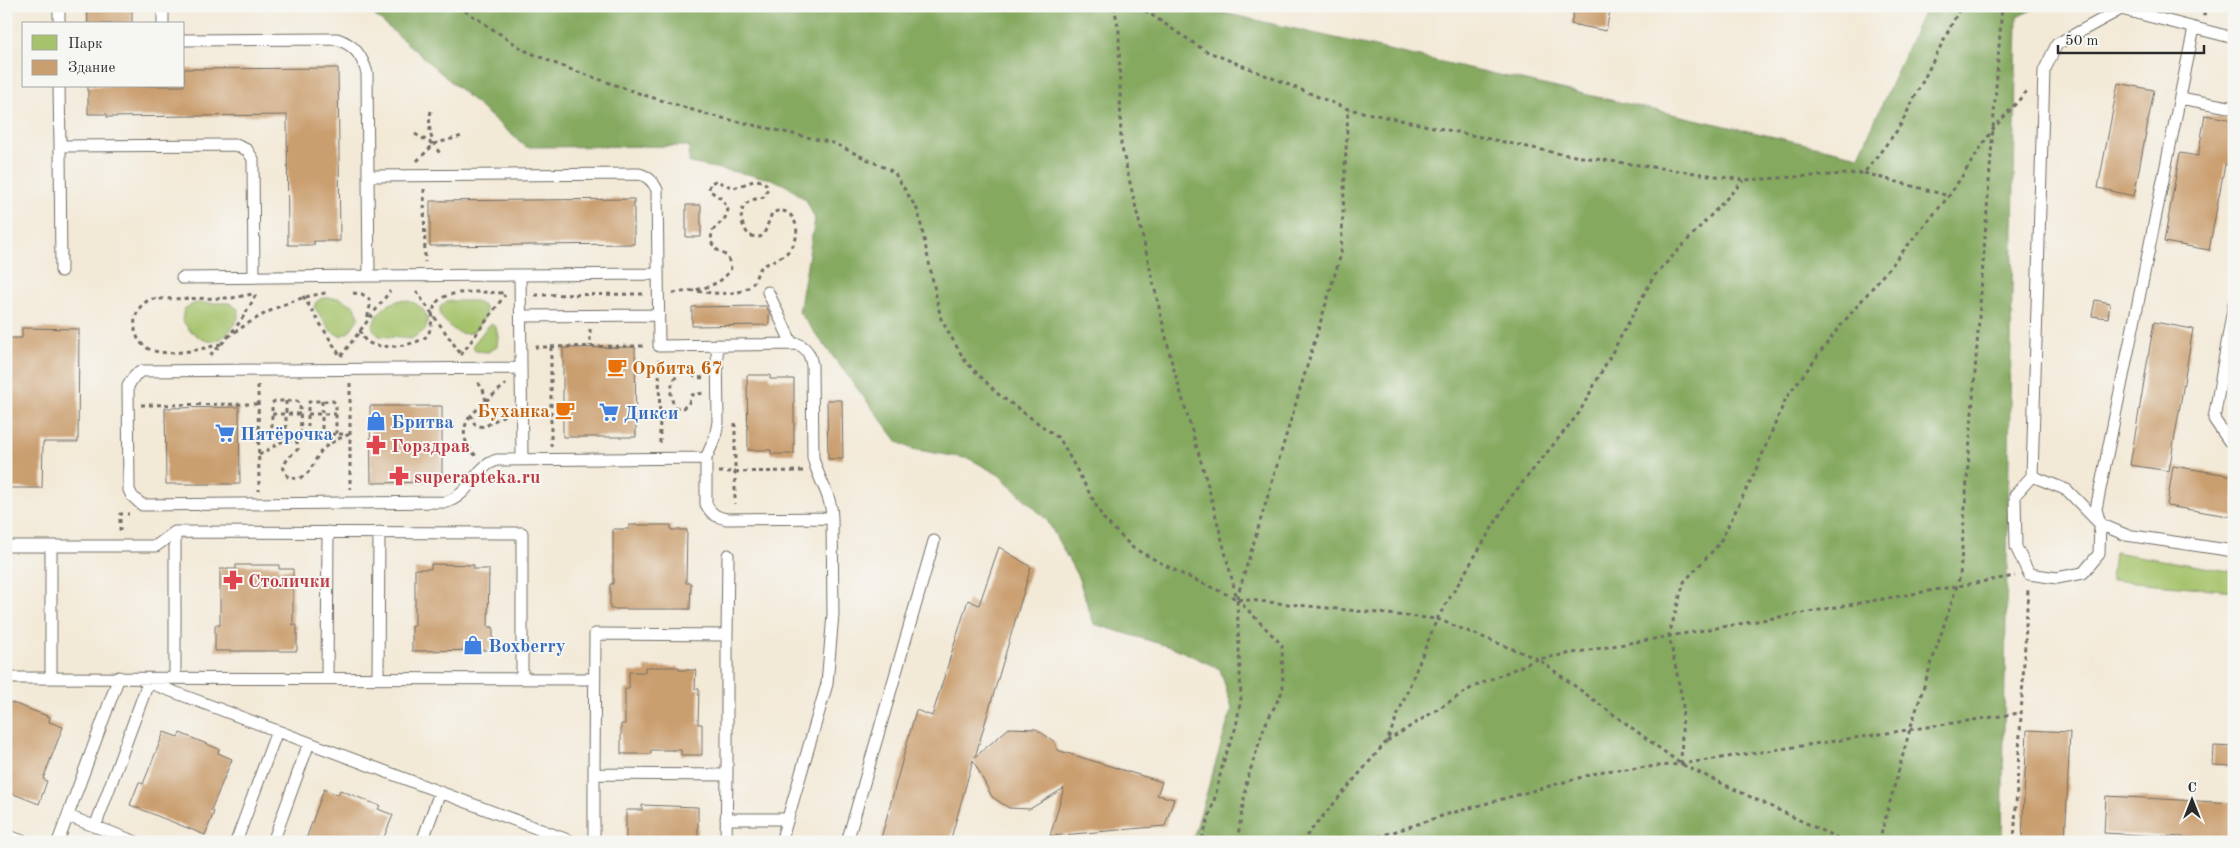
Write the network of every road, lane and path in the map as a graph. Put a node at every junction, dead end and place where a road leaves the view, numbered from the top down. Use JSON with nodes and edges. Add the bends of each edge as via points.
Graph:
{"nodes":[{"id":1,"x":59,"y":6,"type":"edge"},
{"id":2,"x":163,"y":6,"type":"edge"},
{"id":3,"x":458,"y":6,"type":"edge"},
{"id":4,"x":1114,"y":6,"type":"edge"},
{"id":5,"x":1138,"y":6,"type":"edge"},
{"id":6,"x":1961,"y":6,"type":"edge"},
{"id":7,"x":2002,"y":6,"type":"edge"},
{"id":8,"x":59,"y":22,"type":"edge"},
{"id":9,"x":163,"y":22,"type":"edge"},
{"id":10,"x":2194,"y":28,"type":"junction"},
{"id":11,"x":2234,"y":38,"type":"edge"},
{"id":12,"x":185,"y":40,"type":"edge"},
{"id":13,"x":2044,"y":71,"type":"junction"},
{"id":14,"x":60,"y":88,"type":"edge"},
{"id":15,"x":2180,"y":98,"type":"junction"},
{"id":16,"x":2234,"y":108,"type":"edge"},
{"id":17,"x":1348,"y":109,"type":"junction"},
{"id":18,"x":431,"y":111,"type":"dead end"},
{"id":19,"x":1993,"y":129,"type":"junction"},
{"id":20,"x":415,"y":134,"type":"dead end"},
{"id":21,"x":462,"y":136,"type":"dead end"},
{"id":22,"x":434,"y":144,"type":"junction"},
{"id":23,"x":60,"y":146,"type":"junction"},
{"id":24,"x":442,"y":156,"type":"dead end"},
{"id":25,"x":1864,"y":173,"type":"junction"},
{"id":26,"x":368,"y":176,"type":"junction"},
{"id":27,"x":402,"y":176,"type":"junction"},
{"id":28,"x":424,"y":176,"type":"junction"},
{"id":29,"x":1744,"y":180,"type":"junction"},
{"id":30,"x":1949,"y":196,"type":"junction"},
{"id":31,"x":61,"y":272,"type":"dead end"},
{"id":32,"x":658,"y":274,"type":"junction"},
{"id":33,"x":520,"y":275,"type":"junction"},
{"id":34,"x":369,"y":276,"type":"junction"},
{"id":35,"x":403,"y":276,"type":"junction"},
{"id":36,"x":425,"y":276,"type":"junction"},
{"id":37,"x":259,"y":277,"type":"junction"},
{"id":38,"x":291,"y":277,"type":"junction"},
{"id":39,"x":182,"y":278,"type":"dead end"},
{"id":40,"x":693,"y":291,"type":"junction"},
{"id":41,"x":256,"y":292,"type":"junction"},
{"id":42,"x":345,"y":292,"type":"dead end"},
{"id":43,"x":768,"y":292,"type":"dead end"},
{"id":44,"x":330,"y":293,"type":"dead end"},
{"id":45,"x":507,"y":293,"type":"junction"},
{"id":46,"x":659,"y":294,"type":"junction"},
{"id":47,"x":521,"y":295,"type":"junction"},
{"id":48,"x":304,"y":297,"type":"junction"},
{"id":49,"x":2234,"y":303,"type":"edge"},
{"id":50,"x":659,"y":315,"type":"junction"},
{"id":51,"x":433,"y":316,"type":"junction"},
{"id":52,"x":521,"y":316,"type":"junction"},
{"id":53,"x":367,"y":320,"type":"junction"},
{"id":54,"x":360,"y":330,"type":"junction"},
{"id":55,"x":228,"y":337,"type":"junction"},
{"id":56,"x":221,"y":344,"type":"junction"},
{"id":57,"x":792,"y":344,"type":"junction"},
{"id":58,"x":717,"y":345,"type":"junction"},
{"id":59,"x":659,"y":346,"type":"junction"},
{"id":60,"x":521,"y":347,"type":"junction"},
{"id":61,"x":551,"y":347,"type":"junction"},
{"id":62,"x":467,"y":369,"type":"junction"},
{"id":63,"x":258,"y":370,"type":"junction"},
{"id":64,"x":349,"y":370,"type":"junction"},
{"id":65,"x":521,"y":370,"type":"junction"},
{"id":66,"x":191,"y":371,"type":"junction"},
{"id":67,"x":718,"y":378,"type":"junction"},
{"id":68,"x":718,"y":393,"type":"junction"},
{"id":69,"x":286,"y":401,"type":"junction"},
{"id":70,"x":322,"y":401,"type":"junction"},
{"id":71,"x":486,"y":401,"type":"junction"},
{"id":72,"x":258,"y":404,"type":"junction"},
{"id":73,"x":128,"y":405,"type":"junction"},
{"id":74,"x":522,"y":409,"type":"junction"},
{"id":75,"x":272,"y":414,"type":"junction"},
{"id":76,"x":286,"y":414,"type":"junction"},
{"id":77,"x":300,"y":414,"type":"junction"},
{"id":78,"x":308,"y":414,"type":"junction"},
{"id":79,"x":322,"y":414,"type":"junction"},
{"id":80,"x":336,"y":414,"type":"junction"},
{"id":81,"x":471,"y":415,"type":"junction"},
{"id":82,"x":734,"y":417,"type":"dead end"},
{"id":83,"x":322,"y":434,"type":"junction"},
{"id":84,"x":336,"y":434,"type":"junction"},
{"id":85,"x":350,"y":434,"type":"junction"},
{"id":86,"x":258,"y":435,"type":"junction"},
{"id":87,"x":272,"y":435,"type":"junction"},
{"id":88,"x":286,"y":435,"type":"junction"},
{"id":89,"x":292,"y":435,"type":"junction"},
{"id":90,"x":301,"y":435,"type":"junction"},
{"id":91,"x":308,"y":435,"type":"junction"},
{"id":92,"x":292,"y":440,"type":"junction"},
{"id":93,"x":2234,"y":442,"type":"edge"},
{"id":94,"x":259,"y":455,"type":"junction"},
{"id":95,"x":660,"y":458,"type":"junction"},
{"id":96,"x":706,"y":458,"type":"junction"},
{"id":97,"x":522,"y":459,"type":"junction"},
{"id":98,"x":552,"y":459,"type":"junction"},
{"id":99,"x":484,"y":466,"type":"junction"},
{"id":100,"x":817,"y":471,"type":"junction"},
{"id":101,"x":706,"y":472,"type":"junction"},
{"id":102,"x":735,"y":472,"type":"junction"},
{"id":103,"x":2032,"y":476,"type":"junction"},
{"id":104,"x":350,"y":503,"type":"junction"},
{"id":105,"x":259,"y":504,"type":"junction"},
{"id":106,"x":142,"y":505,"type":"junction"},
{"id":107,"x":832,"y":518,"type":"junction"},
{"id":108,"x":735,"y":519,"type":"junction"},
{"id":109,"x":2100,"y":524,"type":"junction"},
{"id":110,"x":111,"y":531,"type":"dead end"},
{"id":111,"x":176,"y":532,"type":"junction"},
{"id":112,"x":328,"y":532,"type":"junction"},
{"id":113,"x":379,"y":532,"type":"junction"},
{"id":114,"x":934,"y":541,"type":"dead end"},
{"id":115,"x":6,"y":546,"type":"edge"},
{"id":116,"x":51,"y":546,"type":"junction"},
{"id":117,"x":2234,"y":551,"type":"edge"},
{"id":118,"x":728,"y":555,"type":"dead end"},
{"id":119,"x":2028,"y":574,"type":"junction"},
{"id":120,"x":1237,"y":599,"type":"junction"},
{"id":121,"x":1437,"y":619,"type":"junction"},
{"id":122,"x":727,"y":635,"type":"junction"},
{"id":123,"x":1668,"y":635,"type":"junction"},
{"id":124,"x":1538,"y":659,"type":"junction"},
{"id":125,"x":119,"y":677,"type":"junction"},
{"id":126,"x":6,"y":678,"type":"edge"},
{"id":127,"x":51,"y":678,"type":"junction"},
{"id":128,"x":134,"y":678,"type":"junction"},
{"id":129,"x":175,"y":678,"type":"junction"},
{"id":130,"x":327,"y":678,"type":"junction"},
{"id":131,"x":378,"y":678,"type":"junction"},
{"id":132,"x":522,"y":679,"type":"junction"},
{"id":133,"x":594,"y":679,"type":"junction"},
{"id":134,"x":148,"y":683,"type":"junction"},
{"id":135,"x":2020,"y":713,"type":"junction"},
{"id":136,"x":1910,"y":729,"type":"junction"},
{"id":137,"x":277,"y":731,"type":"junction"},
{"id":138,"x":1386,"y":741,"type":"junction"},
{"id":139,"x":309,"y":743,"type":"junction"},
{"id":140,"x":1681,"y":764,"type":"junction"},
{"id":141,"x":594,"y":774,"type":"junction"},
{"id":142,"x":727,"y":775,"type":"junction"},
{"id":143,"x":440,"y":792,"type":"junction"},
{"id":144,"x":68,"y":816,"type":"junction"},
{"id":145,"x":726,"y":819,"type":"junction"},
{"id":146,"x":788,"y":819,"type":"junction"},
{"id":147,"x":95,"y":827,"type":"junction"},
{"id":148,"x":6,"y":835,"type":"edge"},
{"id":149,"x":567,"y":841,"type":"edge"},
{"id":150,"x":25,"y":842,"type":"edge"},
{"id":151,"x":58,"y":842,"type":"edge"},
{"id":152,"x":136,"y":842,"type":"edge"},
{"id":153,"x":236,"y":842,"type":"edge"},
{"id":154,"x":272,"y":842,"type":"edge"},
{"id":155,"x":422,"y":842,"type":"edge"},
{"id":156,"x":594,"y":842,"type":"edge"},
{"id":157,"x":726,"y":842,"type":"edge"},
{"id":158,"x":782,"y":842,"type":"edge"},
{"id":159,"x":848,"y":842,"type":"edge"},
{"id":160,"x":1202,"y":842,"type":"edge"},
{"id":161,"x":1237,"y":842,"type":"edge"},
{"id":162,"x":1301,"y":842,"type":"edge"},
{"id":163,"x":1363,"y":842,"type":"edge"},
{"id":164,"x":1846,"y":842,"type":"edge"},
{"id":165,"x":1879,"y":842,"type":"edge"},
{"id":166,"x":2014,"y":842,"type":"edge"}],
"edges":[{"from":1,"to":8,"type":"lane"},
{"from":2,"to":9,"type":"lane"},
{"from":3,"to":120,"type":"path","via":[[524,50],[561,66],[709,115],[833,143],[894,172],[918,212],[941,320],[965,361],[998,394],[1060,440],[1103,518],[1132,548]]},
{"from":4,"to":120,"type":"path","via":[[1119,32],[1121,144],[1172,363]]},
{"from":5,"to":17,"type":"path","via":[[1204,50]]},
{"from":6,"to":25,"type":"path","via":[[1899,128]]},
{"from":7,"to":19,"type":"path"},
{"from":10,"to":11,"type":"lane"},
{"from":10,"to":13,"type":"lane","via":[[2121,9],[2057,44]]},
{"from":10,"to":15,"type":"lane"},
{"from":12,"to":26,"type":"lane","via":[[337,39],[352,46],[363,60],[367,73]]},
{"from":13,"to":19,"type":"path"},
{"from":13,"to":103,"type":"lane"},
{"from":14,"to":23,"type":"lane"},
{"from":15,"to":16,"type":"lane"},
{"from":15,"to":109,"type":"lane","via":[[2096,509]]},
{"from":17,"to":29,"type":"path","via":[[1561,154]]},
{"from":17,"to":120,"type":"path","via":[[1341,254]]},
{"from":18,"to":22,"type":"path","via":[[430,128]]},
{"from":19,"to":30,"type":"path"},
{"from":19,"to":136,"type":"path","via":[[1960,576]]},
{"from":20,"to":22,"type":"path"},
{"from":21,"to":22,"type":"path"},
{"from":22,"to":24,"type":"path"},
{"from":22,"to":27,"type":"path"},
{"from":23,"to":31,"type":"lane"},
{"from":23,"to":37,"type":"lane","via":[[236,145],[247,150],[253,159]]},
{"from":25,"to":29,"type":"path"},
{"from":25,"to":30,"type":"path"},
{"from":26,"to":27,"type":"lane"},
{"from":26,"to":34,"type":"lane"},
{"from":27,"to":28,"type":"lane"},
{"from":28,"to":32,"type":"lane","via":[[644,176],[654,183],[657,190]]},
{"from":28,"to":36,"type":"path"},
{"from":29,"to":121,"type":"path","via":[[1654,276],[1579,412],[1510,498]]},
{"from":30,"to":123,"type":"path","via":[[1837,330],[1786,398],[1754,474],[1719,544],[1684,582]]},
{"from":32,"to":33,"type":"lane"},
{"from":32,"to":46,"type":"lane"},
{"from":33,"to":36,"type":"lane"},
{"from":33,"to":45,"type":"path"},
{"from":33,"to":47,"type":"lane"},
{"from":34,"to":35,"type":"lane"},
{"from":34,"to":38,"type":"lane"},
{"from":35,"to":36,"type":"lane"},
{"from":35,"to":51,"type":"path"},
{"from":35,"to":53,"type":"path"},
{"from":37,"to":38,"type":"lane"},
{"from":37,"to":39,"type":"lane"},
{"from":37,"to":41,"type":"path"},
{"from":38,"to":48,"type":"path"},
{"from":40,"to":40,"type":"path","via":[[742,290],[754,282],[761,268],[778,259],[794,244],[796,222],[783,212],[771,215],[760,237],[750,236],[744,229],[741,220],[743,209],[749,202],[765,196],[768,187],[763,181],[756,180],[734,188],[716,181],[709,184],[709,190],[723,200],[728,210],[712,231],[711,242],[728,257],[731,268],[719,280]]},
{"from":40,"to":46,"type":"path"},
{"from":41,"to":55,"type":"path","via":[[250,307]]},
{"from":41,"to":56,"type":"path","via":[[232,298],[152,299],[137,309],[136,336],[152,351],[187,352]]},
{"from":42,"to":53,"type":"path","via":[[362,294],[369,299]]},
{"from":43,"to":57,"type":"lane","via":[[774,316]]},
{"from":44,"to":48,"type":"path"},
{"from":45,"to":51,"type":"path","via":[[448,294],[438,301]]},
{"from":45,"to":51,"type":"path","via":[[461,355]]},
{"from":46,"to":47,"type":"path"},
{"from":46,"to":50,"type":"lane"},
{"from":47,"to":52,"type":"lane"},
{"from":48,"to":54,"type":"path","via":[[340,356]]},
{"from":48,"to":55,"type":"path","via":[[266,313]]},
{"from":49,"to":93,"type":"lane","via":[[2214,419],[2229,441]]},
{"from":50,"to":52,"type":"lane"},
{"from":50,"to":59,"type":"lane"},
{"from":51,"to":54,"type":"path","via":[[426,338],[408,345],[375,345],[364,340]]},
{"from":52,"to":60,"type":"lane"},
{"from":53,"to":54,"type":"path"},
{"from":55,"to":56,"type":"path"},
{"from":56,"to":66,"type":"path"},
{"from":57,"to":58,"type":"lane"},
{"from":57,"to":100,"type":"lane","via":[[803,347],[810,355],[813,450]]},
{"from":58,"to":59,"type":"lane"},
{"from":58,"to":67,"type":"lane"},
{"from":59,"to":61,"type":"path"},
{"from":59,"to":95,"type":"path"},
{"from":60,"to":61,"type":"path"},
{"from":60,"to":65,"type":"lane"},
{"from":61,"to":98,"type":"path"},
{"from":62,"to":64,"type":"lane"},
{"from":62,"to":65,"type":"lane"},
{"from":62,"to":71,"type":"path","via":[[483,389]]},
{"from":63,"to":64,"type":"lane"},
{"from":63,"to":66,"type":"lane"},
{"from":63,"to":72,"type":"path"},
{"from":64,"to":85,"type":"path"},
{"from":65,"to":71,"type":"path"},
{"from":65,"to":74,"type":"lane"},
{"from":66,"to":73,"type":"lane","via":[[142,371],[128,386]]},
{"from":67,"to":68,"type":"lane"},
{"from":67,"to":68,"type":"path","via":[[698,378],[689,371],[682,371],[672,383],[671,395],[675,407],[681,409],[688,405],[694,394]]},
{"from":68,"to":96,"type":"lane","via":[[716,432]]},
{"from":69,"to":75,"type":"path","via":[[273,402]]},
{"from":69,"to":76,"type":"path"},
{"from":69,"to":77,"type":"path","via":[[300,402]]},
{"from":70,"to":78,"type":"path","via":[[309,401]]},
{"from":70,"to":79,"type":"path"},
{"from":70,"to":80,"type":"path","via":[[334,401]]},
{"from":71,"to":81,"type":"path"},
{"from":72,"to":73,"type":"path"},
{"from":72,"to":86,"type":"path"},
{"from":73,"to":106,"type":"lane","via":[[129,490]]},
{"from":74,"to":81,"type":"path","via":[[482,428],[475,425]]},
{"from":74,"to":97,"type":"lane"},
{"from":75,"to":76,"type":"path"},
{"from":75,"to":87,"type":"path"},
{"from":76,"to":77,"type":"path"},
{"from":76,"to":88,"type":"path"},
{"from":77,"to":90,"type":"path"},
{"from":78,"to":79,"type":"path"},
{"from":78,"to":91,"type":"path"},
{"from":79,"to":80,"type":"path"},
{"from":79,"to":83,"type":"path"},
{"from":80,"to":84,"type":"path"},
{"from":81,"to":99,"type":"path","via":[[465,427],[465,442]]},
{"from":82,"to":102,"type":"path"},
{"from":83,"to":84,"type":"path"},
{"from":83,"to":91,"type":"path"},
{"from":84,"to":85,"type":"path"},
{"from":85,"to":92,"type":"path","via":[[330,443],[321,451],[308,474],[294,480],[285,474],[283,467],[298,448]]},
{"from":85,"to":104,"type":"path"},
{"from":86,"to":87,"type":"path"},
{"from":86,"to":94,"type":"path"},
{"from":87,"to":88,"type":"path"},
{"from":88,"to":89,"type":"path"},
{"from":89,"to":90,"type":"path"},
{"from":89,"to":92,"type":"path"},
{"from":90,"to":91,"type":"path"},
{"from":92,"to":94,"type":"path","via":[[280,442]]},
{"from":94,"to":105,"type":"path"},
{"from":95,"to":96,"type":"lane"},
{"from":95,"to":98,"type":"lane"},
{"from":96,"to":101,"type":"lane"},
{"from":97,"to":98,"type":"lane"},
{"from":97,"to":99,"type":"lane","via":[[497,460]]},
{"from":99,"to":104,"type":"lane","via":[[466,491],[447,502]]},
{"from":100,"to":102,"type":"path"},
{"from":100,"to":107,"type":"lane","via":[[831,502]]},
{"from":101,"to":102,"type":"path"},
{"from":101,"to":108,"type":"lane","via":[[706,504],[718,517]]},
{"from":102,"to":108,"type":"path"},
{"from":103,"to":109,"type":"lane","via":[[2067,490]]},
{"from":103,"to":119,"type":"lane","via":[[2015,495],[2016,547]]},
{"from":104,"to":105,"type":"lane"},
{"from":105,"to":106,"type":"lane"},
{"from":106,"to":110,"type":"path","via":[[142,514],[120,514],[120,531]]},
{"from":107,"to":108,"type":"lane"},
{"from":107,"to":146,"type":"lane","via":[[833,614],[827,684]]},
{"from":109,"to":117,"type":"lane","via":[[2126,535]]},
{"from":109,"to":119,"type":"lane","via":[[2098,554],[2082,573],[2057,578]]},
{"from":111,"to":112,"type":"lane"},
{"from":111,"to":116,"type":"lane","via":[[156,546]]},
{"from":111,"to":129,"type":"lane"},
{"from":112,"to":113,"type":"lane"},
{"from":112,"to":130,"type":"lane"},
{"from":113,"to":131,"type":"lane"},
{"from":113,"to":132,"type":"lane","via":[[522,532]]},
{"from":114,"to":159,"type":"lane"},
{"from":115,"to":116,"type":"lane"},
{"from":116,"to":127,"type":"lane"},
{"from":118,"to":122,"type":"lane"},
{"from":119,"to":123,"type":"path"},
{"from":119,"to":135,"type":"path"},
{"from":120,"to":121,"type":"path"},
{"from":120,"to":160,"type":"path","via":[[1241,698],[1236,727]]},
{"from":120,"to":161,"type":"path","via":[[1282,645],[1283,690],[1247,780]]},
{"from":121,"to":124,"type":"path"},
{"from":121,"to":138,"type":"path"},
{"from":122,"to":133,"type":"lane","via":[[595,634]]},
{"from":122,"to":142,"type":"lane"},
{"from":123,"to":124,"type":"path"},
{"from":123,"to":140,"type":"path","via":[[1683,703]]},
{"from":124,"to":138,"type":"path","via":[[1472,687]]},
{"from":124,"to":140,"type":"path"},
{"from":125,"to":127,"type":"lane"},
{"from":125,"to":128,"type":"lane"},
{"from":125,"to":144,"type":"lane"},
{"from":126,"to":127,"type":"lane"},
{"from":128,"to":129,"type":"lane"},
{"from":128,"to":134,"type":"lane"},
{"from":129,"to":130,"type":"lane"},
{"from":130,"to":131,"type":"lane"},
{"from":131,"to":132,"type":"lane"},
{"from":132,"to":133,"type":"lane"},
{"from":133,"to":141,"type":"lane"},
{"from":134,"to":137,"type":"lane"},
{"from":134,"to":147,"type":"lane"},
{"from":135,"to":136,"type":"path"},
{"from":135,"to":166,"type":"path"},
{"from":136,"to":140,"type":"path"},
{"from":136,"to":165,"type":"path"},
{"from":137,"to":139,"type":"lane"},
{"from":137,"to":153,"type":"lane"},
{"from":138,"to":162,"type":"path"},
{"from":139,"to":143,"type":"lane"},
{"from":139,"to":154,"type":"lane"},
{"from":140,"to":163,"type":"path","via":[[1604,771],[1448,814]]},
{"from":140,"to":164,"type":"path"},
{"from":141,"to":142,"type":"lane"},
{"from":141,"to":156,"type":"lane"},
{"from":142,"to":145,"type":"lane"},
{"from":143,"to":149,"type":"lane"},
{"from":143,"to":155,"type":"lane"},
{"from":144,"to":147,"type":"lane"},
{"from":144,"to":151,"type":"lane"},
{"from":145,"to":146,"type":"lane"},
{"from":145,"to":157,"type":"lane"},
{"from":146,"to":158,"type":"lane"},
{"from":147,"to":152,"type":"lane"},
{"from":148,"to":150,"type":"lane"}]}
